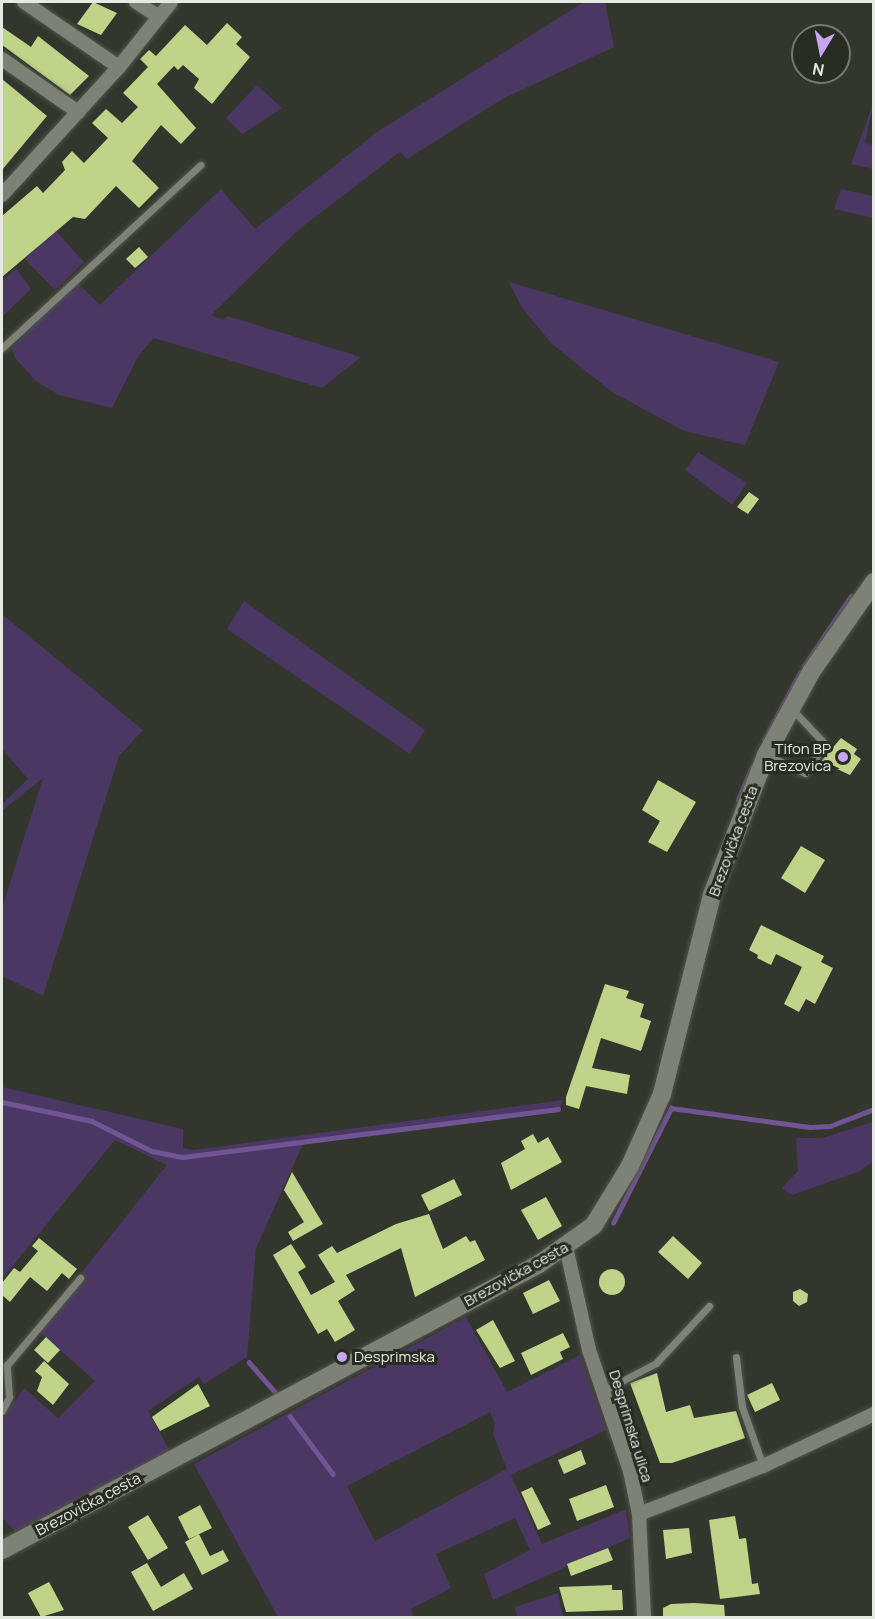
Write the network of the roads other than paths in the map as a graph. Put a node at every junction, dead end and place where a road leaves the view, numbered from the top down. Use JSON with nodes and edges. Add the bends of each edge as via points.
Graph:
{"nodes":[{"id":1,"x":24,"y":2,"type":"edge"},
{"id":2,"x":136,"y":2,"type":"edge"},
{"id":3,"x":171,"y":2,"type":"edge"},
{"id":4,"x":159,"y":17,"type":"junction"},
{"id":5,"x":2,"y":59,"type":"edge"},
{"id":6,"x":119,"y":67,"type":"junction"},
{"id":7,"x":78,"y":112,"type":"junction"},
{"id":8,"x":200,"y":165,"type":"dead end"},
{"id":9,"x":2,"y":195,"type":"edge"},
{"id":10,"x":2,"y":348,"type":"edge"},
{"id":11,"x":873,"y":582,"type":"edge"},
{"id":12,"x":790,"y":707,"type":"junction"},
{"id":13,"x":766,"y":756,"type":"junction"},
{"id":14,"x":566,"y":1247,"type":"junction"},
{"id":15,"x":80,"y":1278,"type":"dead end"},
{"id":16,"x":709,"y":1306,"type":"dead end"},
{"id":17,"x":736,"y":1357,"type":"dead end"},
{"id":18,"x":603,"y":1390,"type":"junction"},
{"id":19,"x":2,"y":1411,"type":"edge"},
{"id":20,"x":873,"y":1414,"type":"edge"},
{"id":21,"x":763,"y":1466,"type":"junction"},
{"id":22,"x":639,"y":1514,"type":"junction"},
{"id":23,"x":2,"y":1550,"type":"edge"},
{"id":24,"x":644,"y":1617,"type":"edge"}],
"edges":[{"from":1,"to":6,"type":"street"},
{"from":2,"to":4,"type":"street"},
{"from":3,"to":4,"type":"street"},
{"from":4,"to":6,"type":"street"},
{"from":5,"to":7,"type":"street"},
{"from":6,"to":7,"type":"street"},
{"from":7,"to":9,"type":"street"},
{"from":8,"to":10,"type":"lane"},
{"from":11,"to":12,"type":"main road","name":"Brezovička cesta","via":[[832,638]]},
{"from":12,"to":13,"type":"main road","name":"Brezovička cesta"},
{"from":12,"to":13,"type":"lane","via":[[825,744],[805,773]]},
{"from":13,"to":14,"type":"main road","name":"Brezovička cesta","via":[[712,895],[653,1118],[606,1210]]},
{"from":14,"to":18,"type":"street","name":"Desprimska ulica","via":[[589,1350]]},
{"from":14,"to":23,"type":"main road","name":"Brezovička cesta"},
{"from":15,"to":19,"type":"lane","via":[[7,1365],[9,1397]]},
{"from":16,"to":18,"type":"lane","via":[[656,1363]]},
{"from":17,"to":21,"type":"lane","via":[[742,1407]]},
{"from":18,"to":22,"type":"street","name":"Desprimska ulica","via":[[630,1471]]},
{"from":20,"to":21,"type":"street"},
{"from":21,"to":22,"type":"street"},
{"from":22,"to":24,"type":"street","name":"Desprimska ulica"}]}
